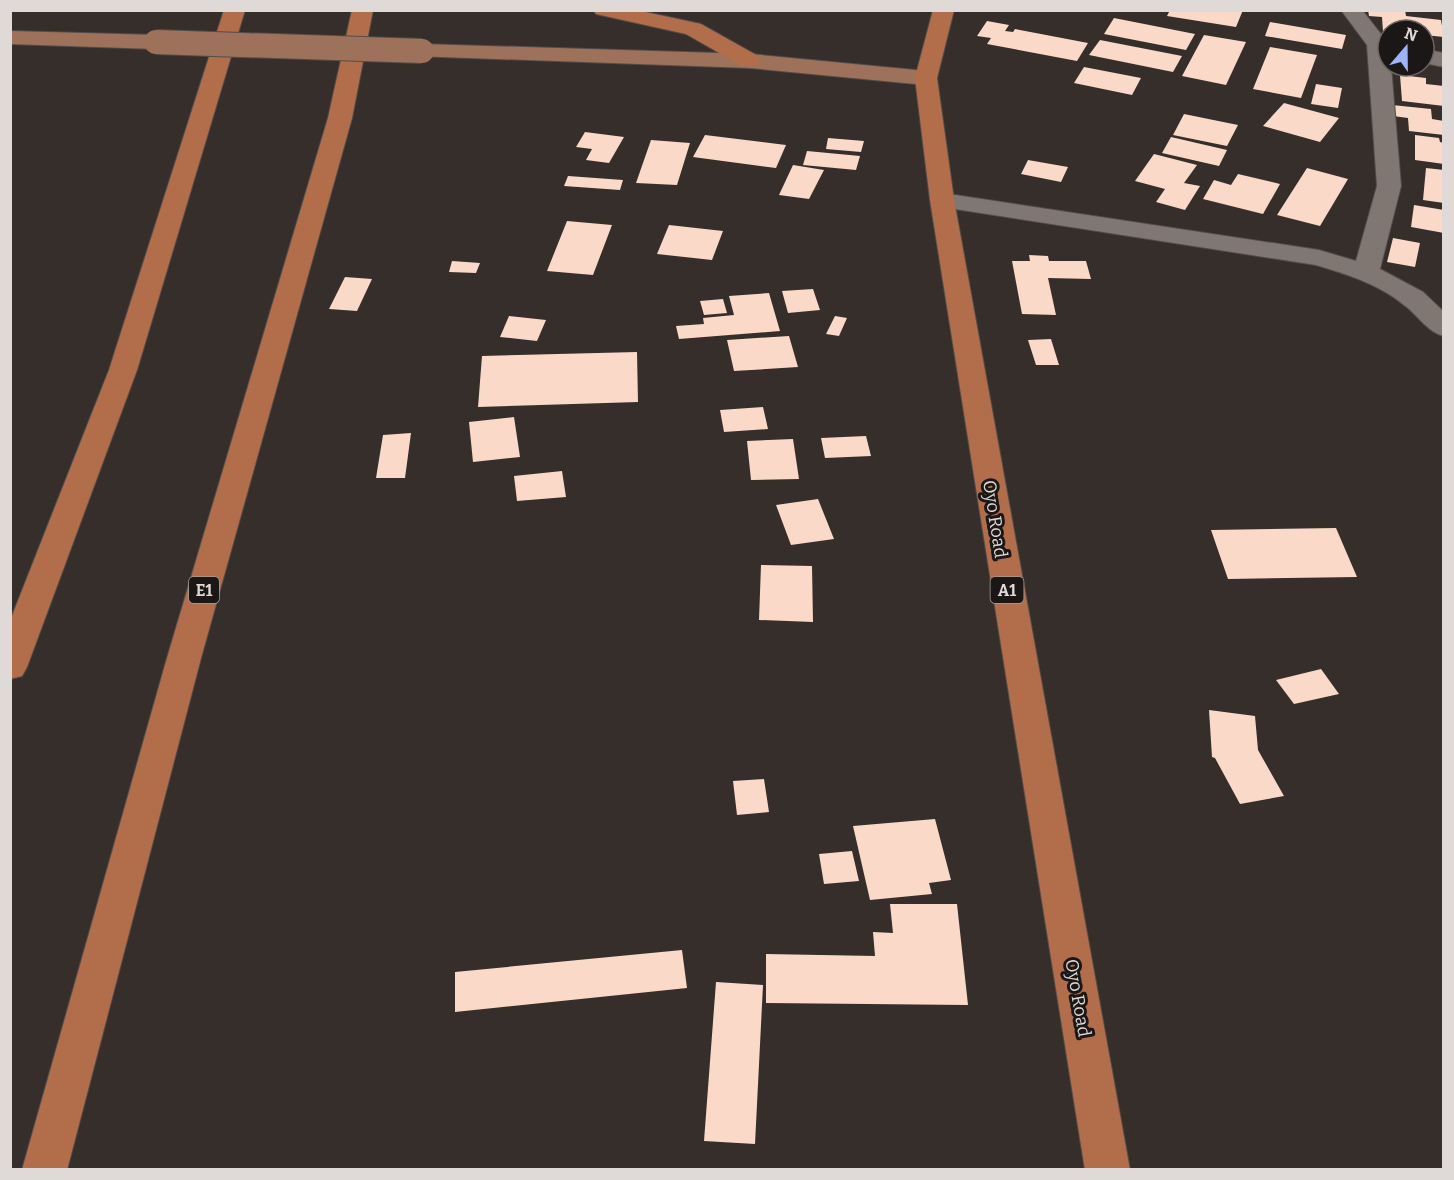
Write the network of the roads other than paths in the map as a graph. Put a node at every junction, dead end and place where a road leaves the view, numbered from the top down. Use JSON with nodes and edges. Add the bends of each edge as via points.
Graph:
{"nodes":[{"id":1,"x":235,"y":10,"type":"edge"},
{"id":2,"x":363,"y":10,"type":"edge"},
{"id":3,"x":603,"y":10,"type":"edge"},
{"id":4,"x":944,"y":10,"type":"edge"},
{"id":5,"x":1351,"y":10,"type":"edge"},
{"id":6,"x":10,"y":37,"type":"edge"},
{"id":7,"x":1376,"y":37,"type":"edge"},
{"id":8,"x":750,"y":61,"type":"junction"},
{"id":9,"x":926,"y":78,"type":"junction"},
{"id":10,"x":1384,"y":78,"type":"edge"},
{"id":11,"x":942,"y":200,"type":"junction"},
{"id":12,"x":1366,"y":272,"type":"junction"},
{"id":13,"x":1443,"y":328,"type":"edge"},
{"id":14,"x":10,"y":667,"type":"edge"},
{"id":15,"x":44,"y":1170,"type":"edge"},
{"id":16,"x":1108,"y":1170,"type":"edge"}],
"edges":[{"from":1,"to":14,"type":"highway","via":[[123,370]]},
{"from":2,"to":15,"type":"highway","number":"E1","via":[[340,118],[184,658]]},
{"from":3,"to":8,"type":"highway","via":[[693,29]]},
{"from":4,"to":9,"type":"highway","name":"Oyo Road","number":"A1"},
{"from":5,"to":7,"type":"street"},
{"from":6,"to":8,"type":"main road","bridge":true},
{"from":8,"to":9,"type":"main road"},
{"from":9,"to":11,"type":"highway","name":"Oyo Road","number":"A1"},
{"from":10,"to":12,"type":"street","via":[[1389,186]]},
{"from":11,"to":12,"type":"street","via":[[1319,258]]},
{"from":11,"to":16,"type":"highway","name":"Oyo Road","number":"A1"},
{"from":12,"to":13,"type":"street","via":[[1413,298]]}]}
